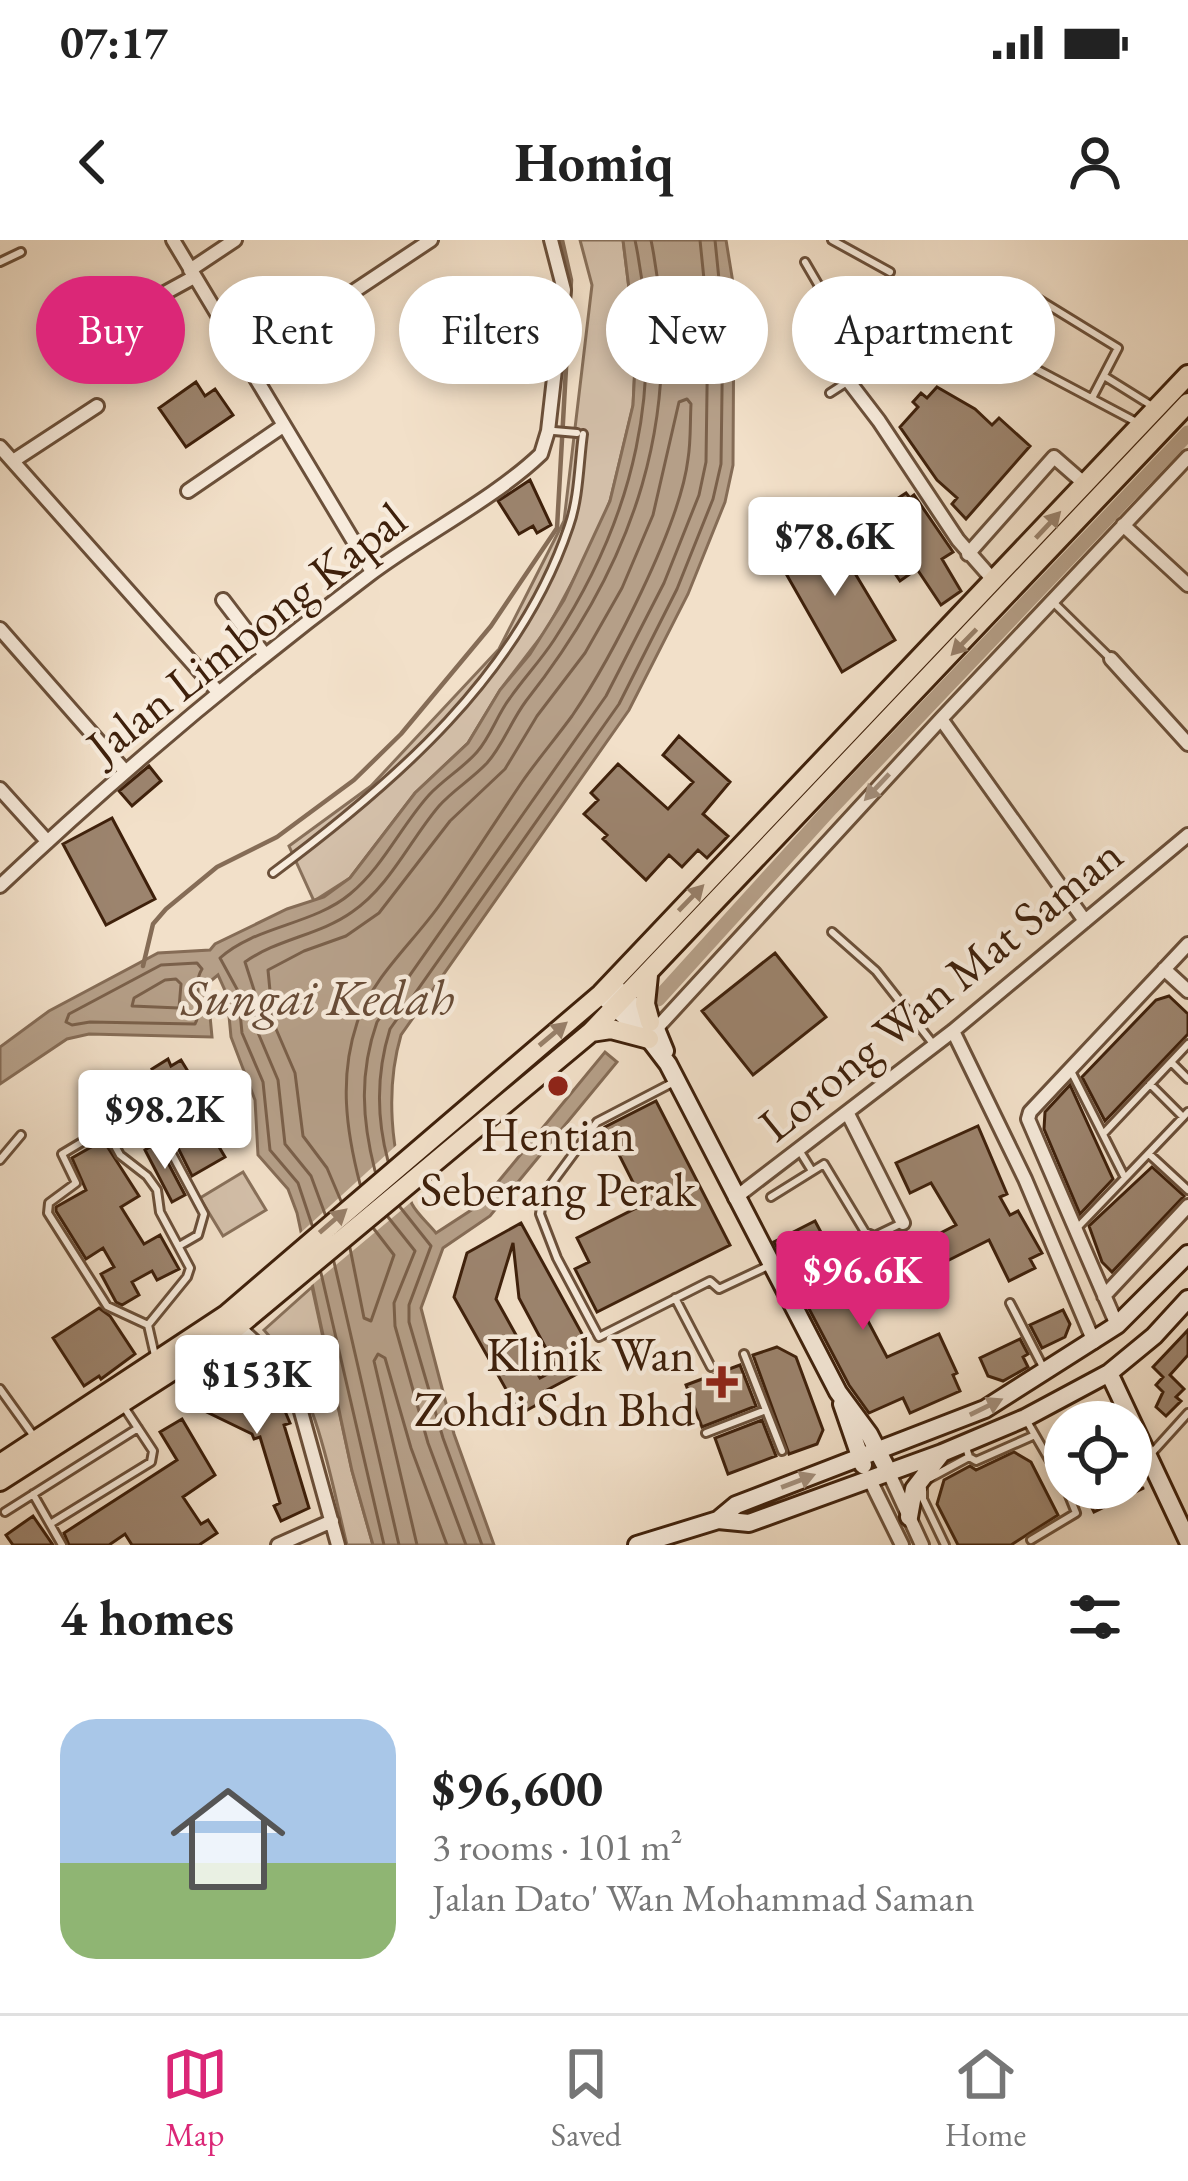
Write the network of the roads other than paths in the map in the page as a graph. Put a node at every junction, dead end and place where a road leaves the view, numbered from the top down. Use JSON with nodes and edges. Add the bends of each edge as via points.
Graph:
{"nodes":[{"id":1,"x":173,"y":240,"type":"edge"},
{"id":2,"x":235,"y":240,"type":"edge"},
{"id":3,"x":430,"y":240,"type":"edge"},
{"id":4,"x":550,"y":240,"type":"edge"},
{"id":5,"x":832,"y":240,"type":"edge"},
{"id":6,"x":21,"y":252,"type":"dead end"},
{"id":7,"x":0,"y":262,"type":"edge"},
{"id":8,"x":805,"y":262,"type":"dead end"},
{"id":9,"x":890,"y":272,"type":"dead end"},
{"id":10,"x":192,"y":274,"type":"junction"},
{"id":11,"x":813,"y":276,"type":"edge"},
{"id":12,"x":375,"y":277,"type":"edge"},
{"id":13,"x":185,"y":278,"type":"edge"},
{"id":14,"x":209,"y":302,"type":"edge"},
{"id":15,"x":1055,"y":309,"type":"edge"},
{"id":16,"x":1188,"y":375,"type":"edge"},
{"id":17,"x":1104,"y":376,"type":"junction"},
{"id":18,"x":1055,"y":378,"type":"edge"},
{"id":19,"x":259,"y":384,"type":"edge"},
{"id":20,"x":844,"y":384,"type":"edge"},
{"id":21,"x":850,"y":384,"type":"edge"},
{"id":22,"x":830,"y":393,"type":"dead end"},
{"id":23,"x":1092,"y":398,"type":"junction"},
{"id":24,"x":1188,"y":404,"type":"edge"},
{"id":25,"x":97,"y":406,"type":"dead end"},
{"id":26,"x":1157,"y":409,"type":"junction"},
{"id":27,"x":283,"y":425,"type":"junction"},
{"id":28,"x":1141,"y":425,"type":"junction"},
{"id":29,"x":554,"y":431,"type":"dead end"},
{"id":30,"x":0,"y":447,"type":"edge"},
{"id":31,"x":1188,"y":457,"type":"edge"},
{"id":32,"x":13,"y":461,"type":"junction"},
{"id":33,"x":1086,"y":484,"type":"junction"},
{"id":34,"x":188,"y":490,"type":"dead end"},
{"id":35,"x":1123,"y":525,"type":"junction"},
{"id":36,"x":968,"y":554,"type":"junction"},
{"id":37,"x":372,"y":572,"type":"junction"},
{"id":38,"x":995,"y":581,"type":"junction"},
{"id":39,"x":1188,"y":585,"type":"edge"},
{"id":40,"x":223,"y":600,"type":"dead end"},
{"id":41,"x":1052,"y":601,"type":"junction"},
{"id":42,"x":0,"y":629,"type":"edge"},
{"id":43,"x":265,"y":655,"type":"junction"},
{"id":44,"x":1111,"y":659,"type":"joint"},
{"id":45,"x":219,"y":693,"type":"junction"},
{"id":46,"x":941,"y":718,"type":"junction"},
{"id":47,"x":1188,"y":744,"type":"edge"},
{"id":48,"x":124,"y":770,"type":"junction"},
{"id":49,"x":0,"y":789,"type":"edge"},
{"id":50,"x":1188,"y":835,"type":"edge"},
{"id":51,"x":47,"y":841,"type":"junction"},
{"id":52,"x":273,"y":873,"type":"dead end"},
{"id":53,"x":0,"y":886,"type":"edge"},
{"id":54,"x":1085,"y":921,"type":"junction"},
{"id":55,"x":832,"y":932,"type":"dead end"},
{"id":56,"x":1188,"y":944,"type":"edge"},
{"id":57,"x":1164,"y":969,"type":"junction"},
{"id":58,"x":648,"y":975,"type":"junction"},
{"id":59,"x":1188,"y":991,"type":"edge"},
{"id":60,"x":613,"y":996,"type":"junction"},
{"id":61,"x":652,"y":1030,"type":"junction"},
{"id":62,"x":952,"y":1031,"type":"junction"},
{"id":63,"x":591,"y":1032,"type":"junction"},
{"id":64,"x":1188,"y":1044,"type":"edge"},
{"id":65,"x":934,"y":1045,"type":"junction"},
{"id":66,"x":1171,"y":1062,"type":"junction"},
{"id":67,"x":1070,"y":1069,"type":"junction"},
{"id":68,"x":672,"y":1072,"type":"junction"},
{"id":69,"x":132,"y":1078,"type":"dead end"},
{"id":70,"x":1188,"y":1079,"type":"edge"},
{"id":71,"x":1150,"y":1084,"type":"junction"},
{"id":72,"x":847,"y":1112,"type":"junction"},
{"id":73,"x":1186,"y":1114,"type":"edge"},
{"id":74,"x":1102,"y":1134,"type":"junction"},
{"id":75,"x":21,"y":1135,"type":"dead end"},
{"id":76,"x":799,"y":1150,"type":"junction"},
{"id":77,"x":1149,"y":1154,"type":"junction"},
{"id":78,"x":0,"y":1160,"type":"edge"},
{"id":79,"x":812,"y":1171,"type":"junction"},
{"id":80,"x":1125,"y":1178,"type":"junction"},
{"id":81,"x":1188,"y":1190,"type":"edge"},
{"id":82,"x":771,"y":1197,"type":"dead end"},
{"id":83,"x":735,"y":1198,"type":"junction"},
{"id":84,"x":1188,"y":1206,"type":"edge"},
{"id":85,"x":904,"y":1223,"type":"joint"},
{"id":86,"x":1075,"y":1230,"type":"junction"},
{"id":87,"x":179,"y":1246,"type":"junction"},
{"id":88,"x":1188,"y":1253,"type":"edge"},
{"id":89,"x":772,"y":1264,"type":"junction"},
{"id":90,"x":1104,"y":1296,"type":"junction"},
{"id":91,"x":675,"y":1298,"type":"junction"},
{"id":92,"x":1188,"y":1299,"type":"edge"},
{"id":93,"x":1010,"y":1303,"type":"dead end"},
{"id":94,"x":251,"y":1305,"type":"junction"},
{"id":95,"x":232,"y":1321,"type":"junction"},
{"id":96,"x":148,"y":1325,"type":"junction"},
{"id":97,"x":1117,"y":1325,"type":"junction"},
{"id":98,"x":1094,"y":1342,"type":"junction"},
{"id":99,"x":744,"y":1354,"type":"dead end"},
{"id":100,"x":161,"y":1367,"type":"junction"},
{"id":101,"x":711,"y":1367,"type":"dead end"},
{"id":102,"x":1108,"y":1372,"type":"junction"},
{"id":103,"x":1047,"y":1373,"type":"junction"},
{"id":104,"x":0,"y":1389,"type":"edge"},
{"id":105,"x":838,"y":1392,"type":"junction"},
{"id":106,"x":117,"y":1396,"type":"junction"},
{"id":107,"x":1122,"y":1401,"type":"edge"},
{"id":108,"x":766,"y":1410,"type":"junction"},
{"id":109,"x":1188,"y":1413,"type":"edge"},
{"id":110,"x":1025,"y":1418,"type":"junction"},
{"id":111,"x":137,"y":1428,"type":"junction"},
{"id":112,"x":706,"y":1432,"type":"dead end"},
{"id":113,"x":1035,"y":1435,"type":"junction"},
{"id":114,"x":37,"y":1441,"type":"junction"},
{"id":115,"x":967,"y":1450,"type":"junction"},
{"id":116,"x":782,"y":1451,"type":"dead end"},
{"id":117,"x":878,"y":1451,"type":"junction"},
{"id":118,"x":1044,"y":1451,"type":"edge"},
{"id":119,"x":1152,"y":1452,"type":"edge"},
{"id":120,"x":942,"y":1453,"type":"junction"},
{"id":121,"x":860,"y":1458,"type":"junction"},
{"id":122,"x":0,"y":1463,"type":"edge"},
{"id":123,"x":1152,"y":1464,"type":"edge"},
{"id":124,"x":889,"y":1473,"type":"junction"},
{"id":125,"x":870,"y":1480,"type":"junction"},
{"id":126,"x":0,"y":1481,"type":"edge"},
{"id":127,"x":33,"y":1494,"type":"junction"},
{"id":128,"x":1074,"y":1509,"type":"edge"},
{"id":129,"x":5,"y":1512,"type":"dead end"},
{"id":130,"x":909,"y":1517,"type":"junction"},
{"id":131,"x":718,"y":1520,"type":"junction"},
{"id":132,"x":332,"y":1521,"type":"junction"},
{"id":133,"x":50,"y":1523,"type":"junction"},
{"id":134,"x":895,"y":1540,"type":"edge"},
{"id":135,"x":1031,"y":1540,"type":"dead end"},
{"id":136,"x":1188,"y":1541,"type":"edge"},
{"id":137,"x":62,"y":1545,"type":"edge"},
{"id":138,"x":278,"y":1545,"type":"edge"},
{"id":139,"x":338,"y":1545,"type":"edge"},
{"id":140,"x":637,"y":1545,"type":"edge"},
{"id":141,"x":922,"y":1545,"type":"edge"},
{"id":142,"x":945,"y":1545,"type":"edge"}],
"edges":[{"from":1,"to":10,"type":"street"},
{"from":2,"to":10,"type":"street"},
{"from":3,"to":12,"type":"street"},
{"from":4,"to":37,"type":"street","name":"Jalan Limbong Kapal","via":[[564,290],[545,447]]},
{"from":5,"to":9,"type":"lane"},
{"from":6,"to":7,"type":"lane"},
{"from":8,"to":11,"type":"lane"},
{"from":10,"to":13,"type":"street"},
{"from":10,"to":14,"type":"street"},
{"from":15,"to":17,"type":"lane","via":[[1116,346]]},
{"from":16,"to":26,"type":"main road"},
{"from":17,"to":23,"type":"lane"},
{"from":17,"to":26,"type":"lane"},
{"from":18,"to":23,"type":"lane"},
{"from":19,"to":27,"type":"street"},
{"from":20,"to":22,"type":"lane"},
{"from":21,"to":36,"type":"street"},
{"from":23,"to":28,"type":"lane"},
{"from":24,"to":58,"type":"main road","one_way":true},
{"from":25,"to":32,"type":"street"},
{"from":26,"to":28,"type":"main road"},
{"from":27,"to":34,"type":"street"},
{"from":27,"to":37,"type":"street"},
{"from":28,"to":33,"type":"main road"},
{"from":29,"to":52,"type":"lane","via":[[580,434],[571,523],[503,656],[404,770]]},
{"from":30,"to":32,"type":"street"},
{"from":31,"to":35,"type":"street"},
{"from":32,"to":45,"type":"street"},
{"from":33,"to":36,"type":"street","via":[[1054,458]]},
{"from":38,"to":33,"type":"main road","one_way":true},
{"from":35,"to":39,"type":"street"},
{"from":35,"to":41,"type":"street"},
{"from":36,"to":38,"type":"street"},
{"from":37,"to":43,"type":"street","name":"Jalan Limbong Kapal"},
{"from":60,"to":38,"type":"main road","one_way":true},
{"from":40,"to":43,"type":"street"},
{"from":41,"to":44,"type":"lane"},
{"from":41,"to":46,"type":"street"},
{"from":42,"to":48,"type":"street"},
{"from":43,"to":45,"type":"street","name":"Jalan Limbong Kapal"},
{"from":44,"to":47,"type":"street"},
{"from":45,"to":48,"type":"street","name":"Jalan Limbong Kapal"},
{"from":46,"to":54,"type":"street"},
{"from":46,"to":61,"type":"street","one_way":true},
{"from":48,"to":51,"type":"street","name":"Jalan Limbong Kapal"},
{"from":49,"to":51,"type":"street"},
{"from":50,"to":54,"type":"street","name":"Lorong Wan Mat Saman"},
{"from":51,"to":53,"type":"street","name":"Jalan Limbong Kapal"},
{"from":54,"to":62,"type":"street","name":"Lorong Wan Mat Saman"},
{"from":55,"to":65,"type":"lane","via":[[876,971]]},
{"from":56,"to":57,"type":"street"},
{"from":57,"to":59,"type":"street"},
{"from":57,"to":67,"type":"street"},
{"from":58,"to":60,"type":"main road"},
{"from":58,"to":61,"type":"main road"},
{"from":60,"to":61,"type":"main road"},
{"from":60,"to":63,"type":"main road"},
{"from":94,"to":60,"type":"main road","one_way":true,"via":[[435,1132]]},
{"from":61,"to":63,"type":"main road"},
{"from":61,"to":68,"type":"main road"},
{"from":62,"to":65,"type":"street","name":"Lorong Wan Mat Saman"},
{"from":62,"to":98,"type":"street"},
{"from":63,"to":94,"type":"main road"},
{"from":64,"to":66,"type":"lane"},
{"from":65,"to":72,"type":"street","name":"Lorong Wan Mat Saman"},
{"from":66,"to":70,"type":"lane"},
{"from":66,"to":71,"type":"lane"},
{"from":67,"to":74,"type":"lane"},
{"from":67,"to":86,"type":"street","via":[[1028,1119]]},
{"from":68,"to":83,"type":"main road"},
{"from":68,"to":91,"type":"lane","via":[[597,1122],[543,1195],[540,1214],[599,1337]]},
{"from":69,"to":87,"type":"lane","via":[[204,1214],[198,1235]]},
{"from":71,"to":73,"type":"lane"},
{"from":71,"to":74,"type":"lane"},
{"from":72,"to":76,"type":"street","name":"Lorong Wan Mat Saman"},
{"from":72,"to":85,"type":"street"},
{"from":73,"to":77,"type":"lane"},
{"from":74,"to":80,"type":"lane"},
{"from":75,"to":78,"type":"lane"},
{"from":76,"to":79,"type":"lane"},
{"from":76,"to":83,"type":"street","name":"Lorong Wan Mat Saman"},
{"from":77,"to":80,"type":"lane"},
{"from":77,"to":81,"type":"lane"},
{"from":79,"to":82,"type":"lane"},
{"from":79,"to":85,"type":"lane","via":[[824,1164],[870,1235]]},
{"from":80,"to":86,"type":"lane"},
{"from":83,"to":89,"type":"main road"},
{"from":84,"to":90,"type":"street"},
{"from":86,"to":90,"type":"street"},
{"from":87,"to":96,"type":"lane","via":[[190,1272]]},
{"from":87,"to":96,"type":"lane","via":[[152,1182],[106,1134],[62,1154],[76,1183],[49,1202],[48,1213],[107,1306]]},
{"from":88,"to":97,"type":"main road"},
{"from":89,"to":91,"type":"lane","via":[[719,1289],[710,1281]]},
{"from":89,"to":105,"type":"main road"},
{"from":90,"to":97,"type":"street"},
{"from":91,"to":101,"type":"lane"},
{"from":92,"to":102,"type":"main road"},
{"from":93,"to":103,"type":"lane"},
{"from":94,"to":95,"type":"main road"},
{"from":95,"to":100,"type":"main road"},
{"from":95,"to":132,"type":"street","via":[[281,1367]]},
{"from":96,"to":100,"type":"lane"},
{"from":97,"to":98,"type":"main road"},
{"from":98,"to":103,"type":"main road"},
{"from":99,"to":108,"type":"lane"},
{"from":100,"to":106,"type":"main road"},
{"from":102,"to":107,"type":"main road"},
{"from":102,"to":110,"type":"main road"},
{"from":117,"to":103,"type":"main road","one_way":true,"via":[[985,1409]]},
{"from":104,"to":114,"type":"lane"},
{"from":105,"to":117,"type":"main road"},
{"from":105,"to":121,"type":"main road"},
{"from":106,"to":111,"type":"lane"},
{"from":106,"to":114,"type":"main road"},
{"from":106,"to":126,"type":"main road"},
{"from":108,"to":112,"type":"lane"},
{"from":108,"to":116,"type":"lane"},
{"from":109,"to":119,"type":"lane"},
{"from":110,"to":113,"type":"lane"},
{"from":110,"to":115,"type":"main road"},
{"from":111,"to":127,"type":"lane"},
{"from":111,"to":133,"type":"lane","via":[[153,1451],[151,1462]]},
{"from":113,"to":115,"type":"lane","via":[[976,1461]]},
{"from":113,"to":118,"type":"lane"},
{"from":114,"to":122,"type":"main road"},
{"from":115,"to":120,"type":"main road"},
{"from":115,"to":142,"type":"lane","via":[[922,1492]]},
{"from":117,"to":121,"type":"main road"},
{"from":117,"to":124,"type":"main road"},
{"from":120,"to":124,"type":"main road"},
{"from":120,"to":130,"type":"main road","via":[[914,1489]]},
{"from":121,"to":125,"type":"main road"},
{"from":131,"to":121,"type":"main road","one_way":true,"via":[[736,1505]]},
{"from":123,"to":136,"type":"main road"},
{"from":124,"to":125,"type":"main road"},
{"from":124,"to":130,"type":"street"},
{"from":125,"to":131,"type":"main road","via":[[748,1523]]},
{"from":125,"to":134,"type":"street"},
{"from":127,"to":129,"type":"lane"},
{"from":127,"to":133,"type":"lane"},
{"from":128,"to":135,"type":"lane"},
{"from":130,"to":141,"type":"street"},
{"from":131,"to":140,"type":"main road"},
{"from":132,"to":138,"type":"street"},
{"from":132,"to":139,"type":"street"},
{"from":133,"to":137,"type":"lane"}]}
